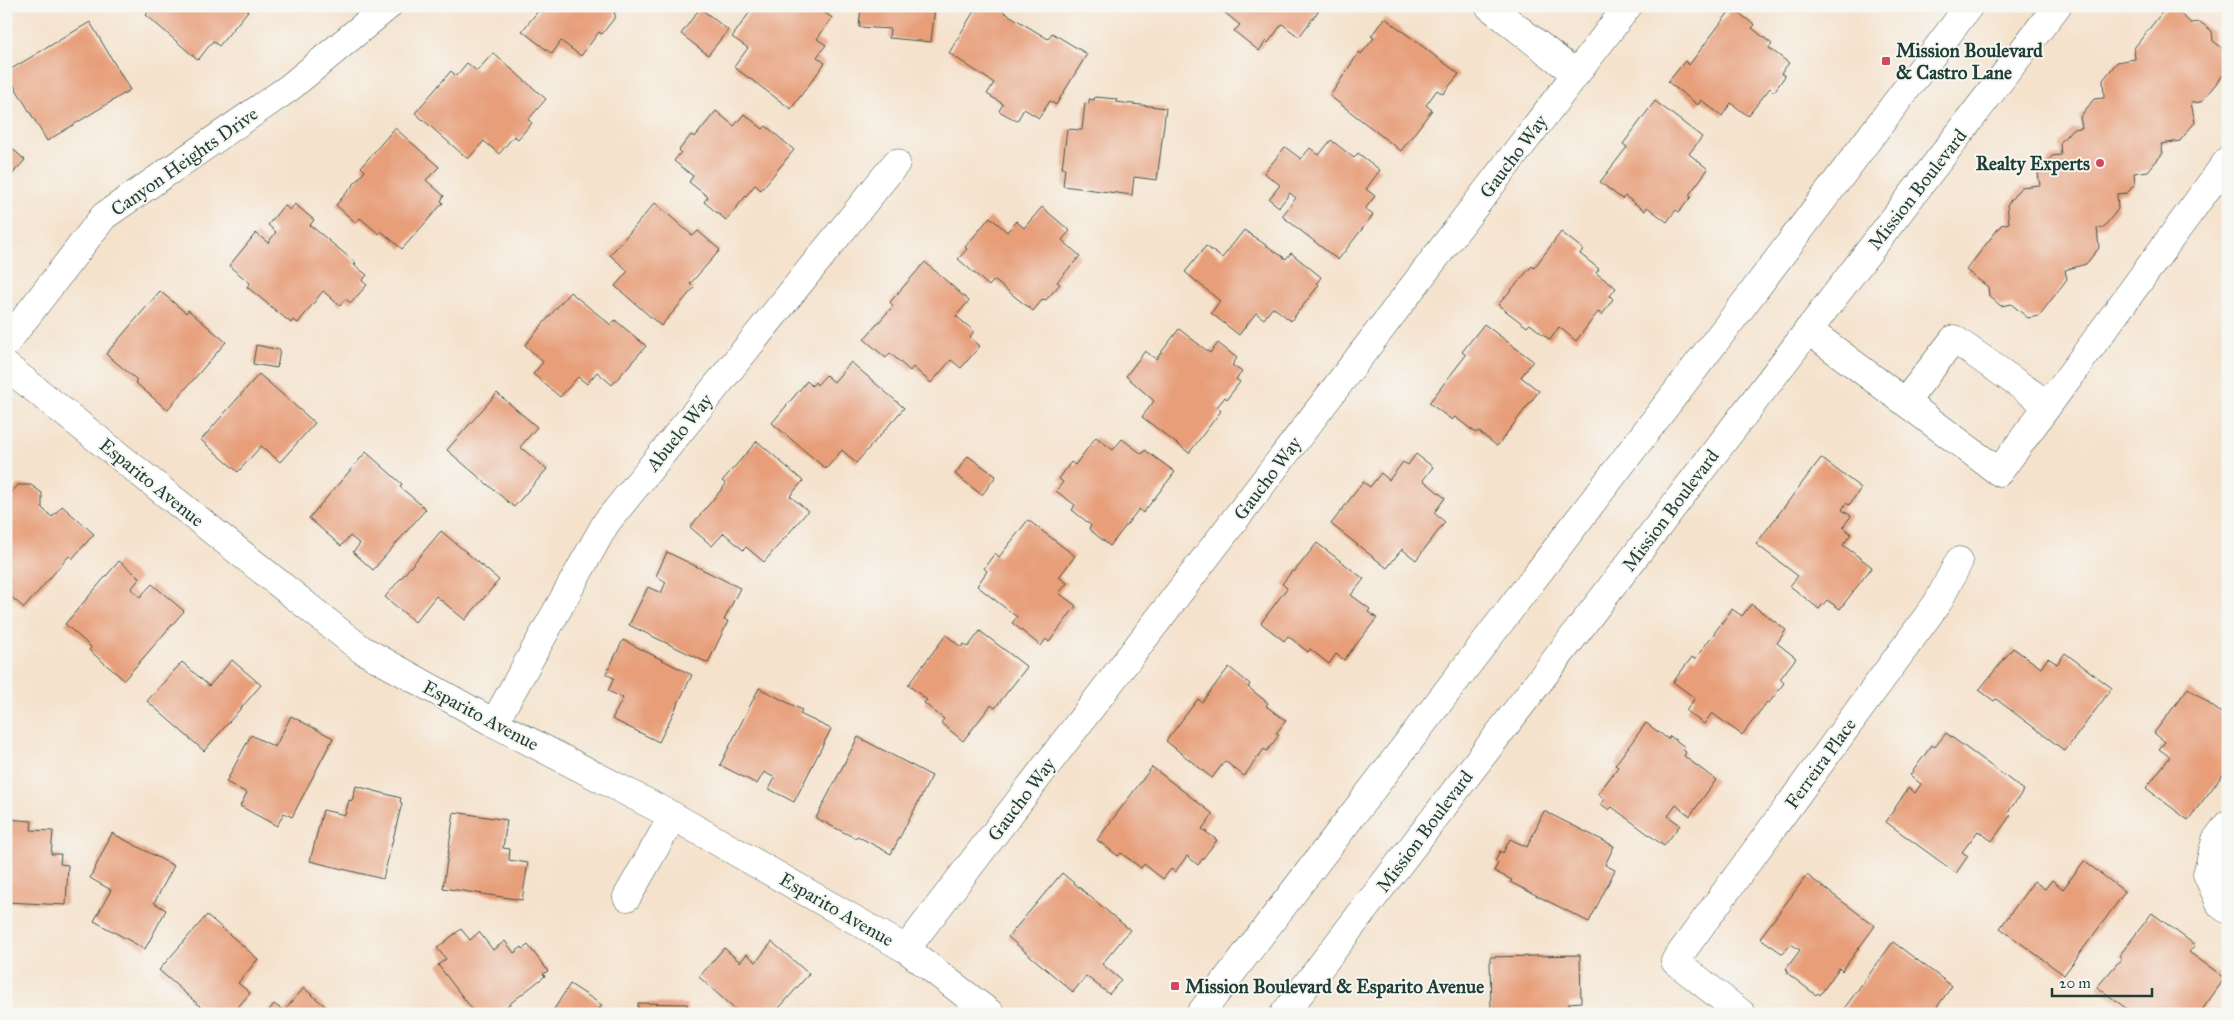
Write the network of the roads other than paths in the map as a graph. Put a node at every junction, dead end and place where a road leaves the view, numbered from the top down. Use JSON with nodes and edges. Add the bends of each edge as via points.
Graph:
{"nodes":[{"id":1,"x":388,"y":6,"type":"edge"},
{"id":2,"x":1489,"y":6,"type":"edge"},
{"id":3,"x":1628,"y":6,"type":"edge"},
{"id":4,"x":1969,"y":6,"type":"edge"},
{"id":5,"x":2057,"y":6,"type":"edge"},
{"id":6,"x":1576,"y":74,"type":"junction"},
{"id":7,"x":2228,"y":160,"type":"edge"},
{"id":8,"x":896,"y":163,"type":"dead end"},
{"id":9,"x":1808,"y":330,"type":"junction"},
{"id":10,"x":6,"y":342,"type":"edge"},
{"id":11,"x":6,"y":366,"type":"edge"},
{"id":12,"x":1905,"y":402,"type":"junction"},
{"id":13,"x":2048,"y":406,"type":"junction"},
{"id":14,"x":1959,"y":562,"type":"dead end"},
{"id":15,"x":494,"y":723,"type":"junction"},
{"id":16,"x":674,"y":816,"type":"junction"},
{"id":17,"x":2228,"y":824,"type":"edge"},
{"id":18,"x":627,"y":897,"type":"dead end"},
{"id":19,"x":2228,"y":910,"type":"edge"},
{"id":20,"x":906,"y":949,"type":"junction"},
{"id":21,"x":991,"y":1014,"type":"edge"},
{"id":22,"x":1200,"y":1014,"type":"edge"},
{"id":23,"x":1284,"y":1014,"type":"edge"},
{"id":24,"x":1742,"y":1014,"type":"edge"}],
"edges":[{"from":1,"to":10,"type":"street","name":"Canyon Heights Drive","via":[[289,88],[104,216]]},
{"from":2,"to":6,"type":"street"},
{"from":3,"to":6,"type":"street","name":"Gaucho Way"},
{"from":4,"to":22,"type":"street","via":[[1736,316]]},
{"from":5,"to":9,"type":"street","name":"Mission Boulevard"},
{"from":6,"to":20,"type":"street","name":"Gaucho Way"},
{"from":7,"to":13,"type":"street"},
{"from":8,"to":15,"type":"street","name":"Abuelo Way","via":[[606,523]]},
{"from":9,"to":12,"type":"street"},
{"from":9,"to":23,"type":"street","name":"Mission Boulevard"},
{"from":11,"to":15,"type":"street","name":"Esparito Avenue","via":[[361,649]]},
{"from":12,"to":13,"type":"street","via":[[1954,339]]},
{"from":12,"to":13,"type":"street","via":[[1999,472]]},
{"from":14,"to":24,"type":"street","name":"Ferreira Place","via":[[1938,602],[1675,961]]},
{"from":15,"to":16,"type":"street","name":"Esparito Avenue"},
{"from":16,"to":18,"type":"street"},
{"from":16,"to":20,"type":"street","name":"Esparito Avenue"},
{"from":17,"to":19,"type":"street","via":[[2216,840],[2207,874],[2221,905]]},
{"from":20,"to":21,"type":"street","name":"Esparito Avenue"}]}
